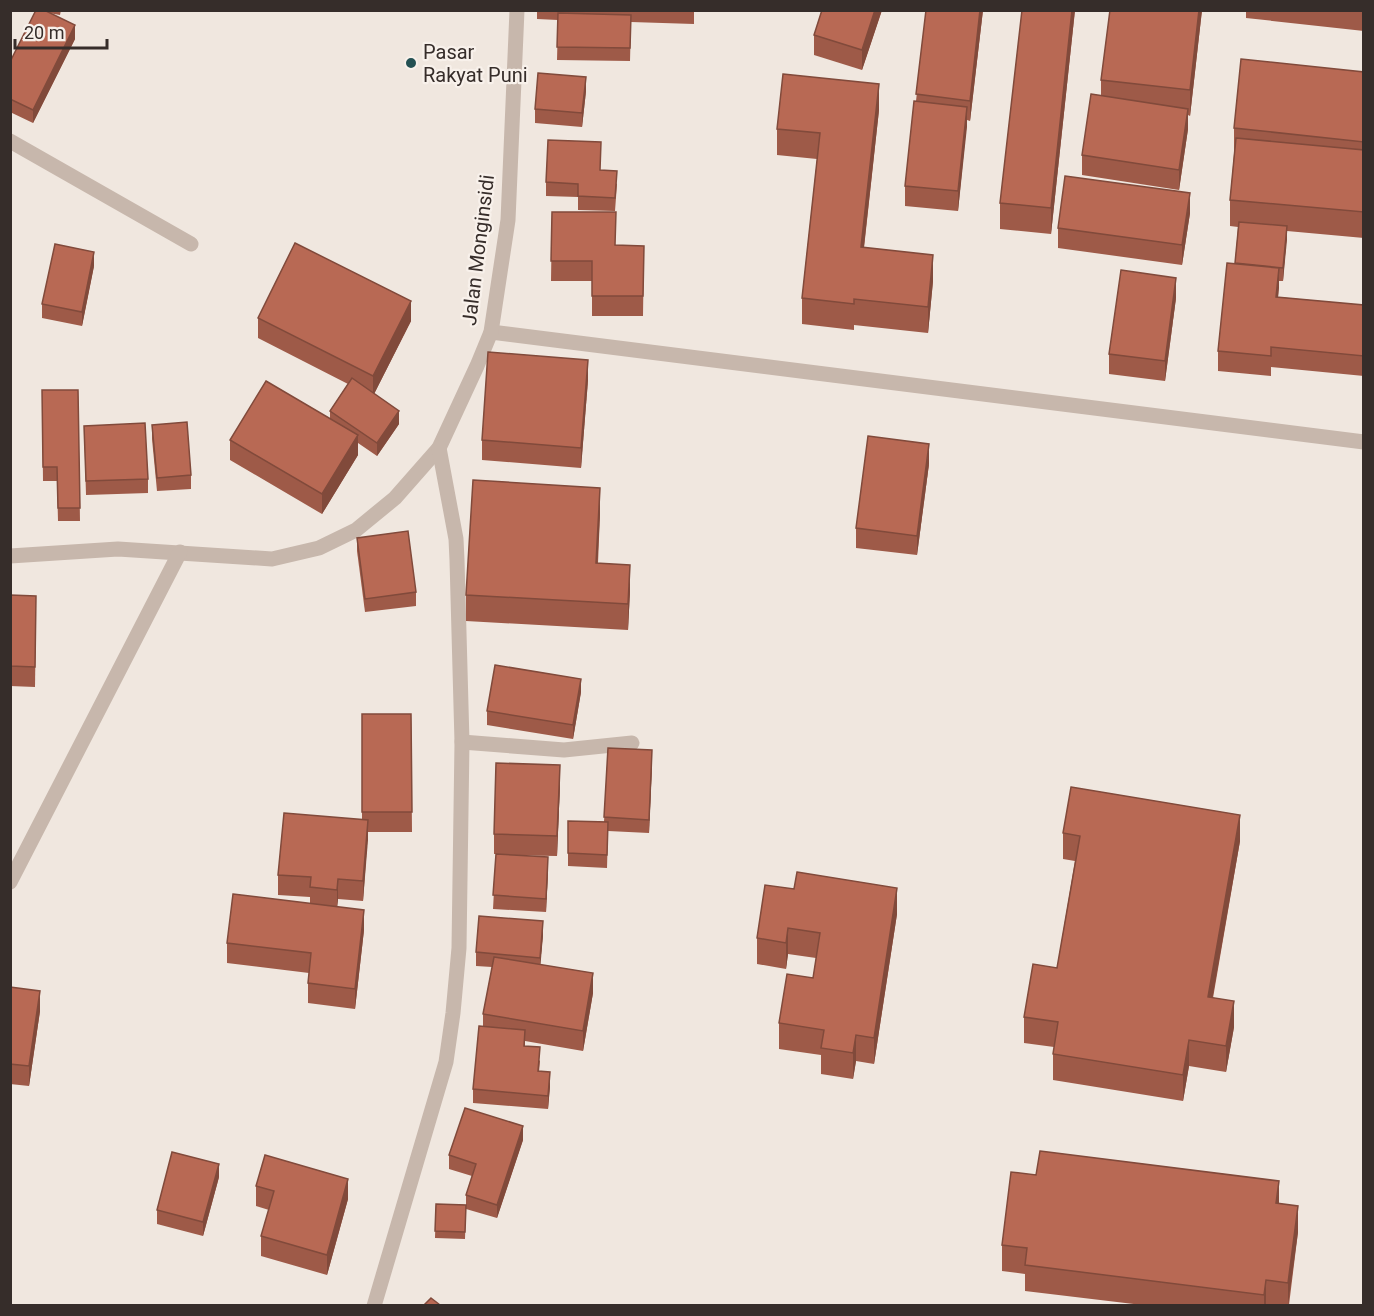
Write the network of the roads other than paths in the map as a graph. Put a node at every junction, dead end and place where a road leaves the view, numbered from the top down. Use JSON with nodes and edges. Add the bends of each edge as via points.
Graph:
{"nodes":[{"id":1,"x":517,"y":10,"type":"edge"},
{"id":2,"x":10,"y":141,"type":"edge"},
{"id":3,"x":191,"y":244,"type":"dead end"},
{"id":4,"x":491,"y":332,"type":"junction"},
{"id":5,"x":1364,"y":442,"type":"edge"},
{"id":6,"x":439,"y":448,"type":"junction"},
{"id":7,"x":180,"y":552,"type":"junction"},
{"id":8,"x":10,"y":556,"type":"edge"},
{"id":9,"x":462,"y":742,"type":"junction"},
{"id":10,"x":632,"y":743,"type":"dead end"},
{"id":11,"x":10,"y":882,"type":"edge"},
{"id":12,"x":374,"y":1305,"type":"edge"}],
"edges":[{"from":1,"to":4,"type":"street","name":"Jalan Monginsidi","via":[[508,220]]},
{"from":2,"to":3,"type":"street"},
{"from":4,"to":5,"type":"street"},
{"from":4,"to":6,"type":"street","name":"Jalan Monginsidi"},
{"from":6,"to":7,"type":"street","name":"Jalan Monginsidi","via":[[395,498],[356,530],[319,548],[272,559]]},
{"from":6,"to":9,"type":"street","via":[[456,539]]},
{"from":7,"to":8,"type":"street","name":"Jalan Monginsidi","via":[[118,549]]},
{"from":7,"to":11,"type":"street"},
{"from":9,"to":10,"type":"street","via":[[564,750]]},
{"from":9,"to":12,"type":"street","via":[[459,948],[446,1062]]}]}
